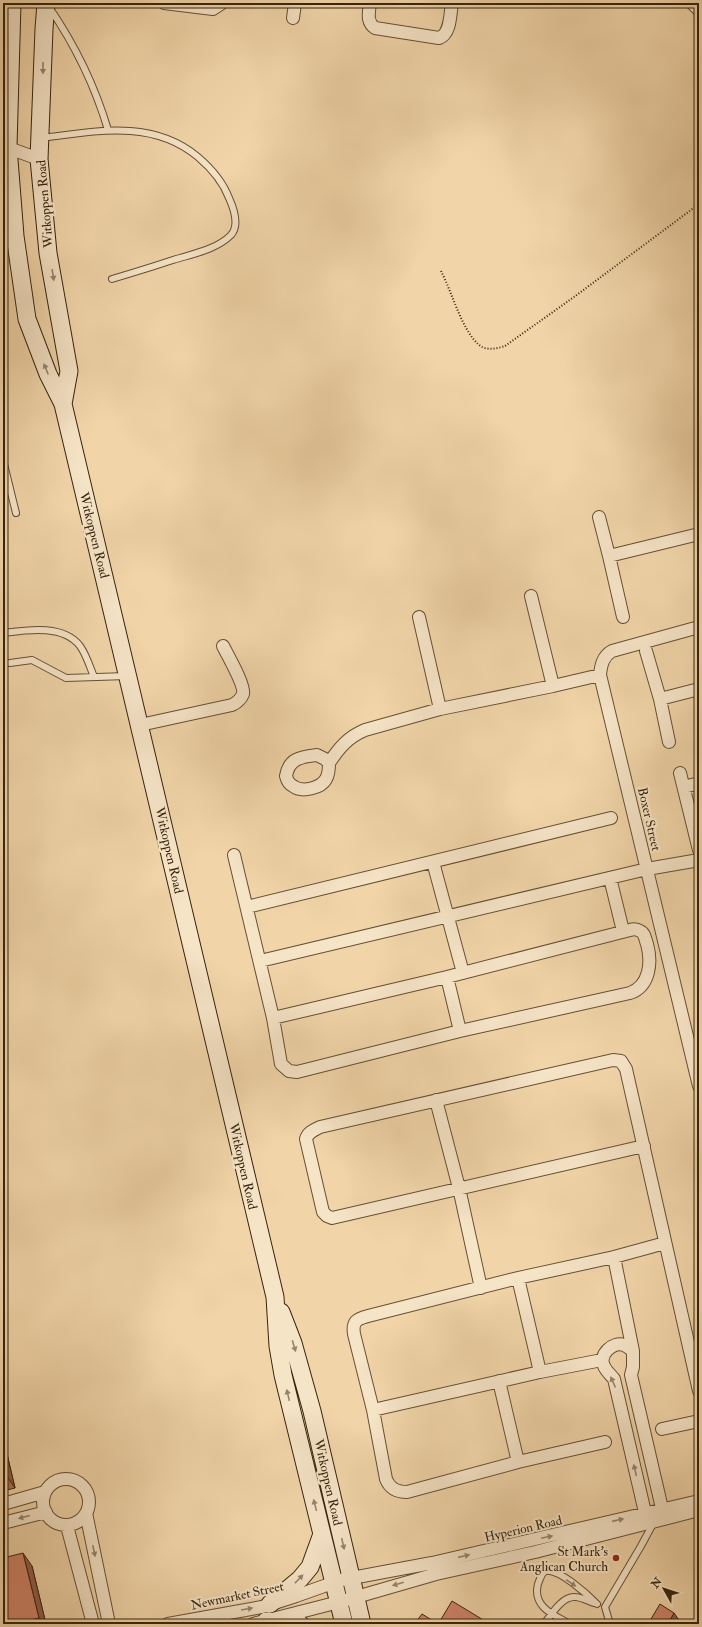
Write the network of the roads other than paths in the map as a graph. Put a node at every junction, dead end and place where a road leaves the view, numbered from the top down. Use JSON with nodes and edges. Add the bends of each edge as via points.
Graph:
{"nodes":[{"id":1,"x":12,"y":3,"type":"edge"},
{"id":2,"x":46,"y":3,"type":"edge"},
{"id":3,"x":164,"y":3,"type":"edge"},
{"id":4,"x":222,"y":3,"type":"edge"},
{"id":5,"x":295,"y":3,"type":"edge"},
{"id":6,"x":370,"y":3,"type":"edge"},
{"id":7,"x":452,"y":3,"type":"edge"},
{"id":8,"x":692,"y":3,"type":"edge"},
{"id":9,"x":699,"y":10,"type":"edge"},
{"id":10,"x":293,"y":18,"type":"dead end"},
{"id":11,"x":6,"y":95,"type":"edge"},
{"id":12,"x":108,"y":130,"type":"junction"},
{"id":13,"x":40,"y":138,"type":"junction"},
{"id":14,"x":5,"y":146,"type":"edge"},
{"id":15,"x":39,"y":159,"type":"junction"},
{"id":16,"x":7,"y":177,"type":"edge"},
{"id":17,"x":112,"y":279,"type":"dead end"},
{"id":18,"x":63,"y":404,"type":"junction"},
{"id":19,"x":3,"y":460,"type":"edge"},
{"id":20,"x":16,"y":513,"type":"dead end"},
{"id":21,"x":599,"y":517,"type":"dead end"},
{"id":22,"x":699,"y":534,"type":"edge"},
{"id":23,"x":609,"y":556,"type":"junction"},
{"id":24,"x":531,"y":596,"type":"dead end"},
{"id":25,"x":419,"y":617,"type":"dead end"},
{"id":26,"x":623,"y":617,"type":"dead end"},
{"id":27,"x":699,"y":627,"type":"edge"},
{"id":28,"x":3,"y":633,"type":"edge"},
{"id":29,"x":223,"y":646,"type":"dead end"},
{"id":30,"x":646,"y":652,"type":"dead end"},
{"id":31,"x":10,"y":663,"type":"dead end"},
{"id":32,"x":600,"y":674,"type":"junction"},
{"id":33,"x":128,"y":676,"type":"junction"},
{"id":34,"x":94,"y":677,"type":"junction"},
{"id":35,"x":553,"y":686,"type":"junction"},
{"id":36,"x":699,"y":689,"type":"edge"},
{"id":37,"x":660,"y":699,"type":"junction"},
{"id":38,"x":440,"y":710,"type":"junction"},
{"id":39,"x":140,"y":725,"type":"junction"},
{"id":40,"x":669,"y":742,"type":"dead end"},
{"id":41,"x":329,"y":763,"type":"dead end"},
{"id":42,"x":680,"y":773,"type":"dead end"},
{"id":43,"x":699,"y":782,"type":"edge"},
{"id":44,"x":684,"y":787,"type":"junction"},
{"id":45,"x":612,"y":818,"type":"dead end"},
{"id":46,"x":699,"y":850,"type":"edge"},
{"id":47,"x":234,"y":856,"type":"dead end"},
{"id":48,"x":699,"y":860,"type":"edge"},
{"id":49,"x":433,"y":862,"type":"junction"},
{"id":50,"x":647,"y":869,"type":"junction"},
{"id":51,"x":610,"y":878,"type":"junction"},
{"id":52,"x":247,"y":908,"type":"junction"},
{"id":53,"x":448,"y":916,"type":"junction"},
{"id":54,"x":623,"y":931,"type":"junction"},
{"id":55,"x":260,"y":961,"type":"junction"},
{"id":56,"x":463,"y":973,"type":"junction"},
{"id":57,"x":447,"y":977,"type":"junction"},
{"id":58,"x":273,"y":1018,"type":"junction"},
{"id":59,"x":460,"y":1031,"type":"junction"},
{"id":60,"x":699,"y":1086,"type":"edge"},
{"id":61,"x":436,"y":1100,"type":"junction"},
{"id":62,"x":644,"y":1146,"type":"junction"},
{"id":63,"x":459,"y":1188,"type":"junction"},
{"id":64,"x":665,"y":1243,"type":"junction"},
{"id":65,"x":614,"y":1257,"type":"junction"},
{"id":66,"x":518,"y":1278,"type":"junction"},
{"id":67,"x":482,"y":1288,"type":"junction"},
{"id":68,"x":275,"y":1297,"type":"junction"},
{"id":69,"x":633,"y":1351,"type":"junction"},
{"id":70,"x":602,"y":1360,"type":"junction"},
{"id":71,"x":540,"y":1372,"type":"junction"},
{"id":72,"x":499,"y":1381,"type":"junction"},
{"id":73,"x":699,"y":1390,"type":"edge"},
{"id":74,"x":373,"y":1410,"type":"junction"},
{"id":75,"x":699,"y":1421,"type":"edge"},
{"id":76,"x":643,"y":1427,"type":"junction"},
{"id":77,"x":662,"y":1430,"type":"dead end"},
{"id":78,"x":627,"y":1432,"type":"junction"},
{"id":79,"x":605,"y":1442,"type":"dead end"},
{"id":80,"x":518,"y":1462,"type":"junction"},
{"id":81,"x":45,"y":1492,"type":"junction"},
{"id":82,"x":699,"y":1501,"type":"edge"},
{"id":83,"x":3,"y":1504,"type":"edge"},
{"id":84,"x":699,"y":1510,"type":"edge"},
{"id":85,"x":46,"y":1512,"type":"junction"},
{"id":86,"x":86,"y":1513,"type":"junction"},
{"id":87,"x":655,"y":1517,"type":"junction"},
{"id":88,"x":3,"y":1523,"type":"edge"},
{"id":89,"x":67,"y":1526,"type":"junction"},
{"id":90,"x":322,"y":1534,"type":"junction"},
{"id":91,"x":351,"y":1578,"type":"junction"},
{"id":92,"x":334,"y":1583,"type":"junction"},
{"id":93,"x":355,"y":1597,"type":"junction"},
{"id":94,"x":339,"y":1602,"type":"junction"},
{"id":95,"x":270,"y":1604,"type":"junction"},
{"id":96,"x":597,"y":1604,"type":"junction"},
{"id":97,"x":605,"y":1606,"type":"junction"},
{"id":98,"x":552,"y":1613,"type":"junction"},
{"id":99,"x":259,"y":1623,"type":"edge"},
{"id":100,"x":93,"y":1624,"type":"edge"},
{"id":101,"x":109,"y":1624,"type":"edge"},
{"id":102,"x":168,"y":1624,"type":"edge"},
{"id":103,"x":300,"y":1624,"type":"edge"},
{"id":104,"x":344,"y":1624,"type":"edge"},
{"id":105,"x":362,"y":1624,"type":"edge"},
{"id":106,"x":544,"y":1624,"type":"edge"},
{"id":107,"x":570,"y":1624,"type":"edge"},
{"id":108,"x":610,"y":1624,"type":"edge"}],
"edges":[{"from":1,"to":11,"type":"main road","name":"Witkoppen Road"},
{"from":2,"to":12,"type":"lane","via":[[63,27],[90,80]]},
{"from":2,"to":13,"type":"main road","name":"Witkoppen Road","one_way":true},
{"from":3,"to":4,"type":"street","via":[[212,9]]},
{"from":5,"to":10,"type":"street"},
{"from":6,"to":7,"type":"street","via":[[368,16],[375,28],[440,38],[448,29]]},
{"from":8,"to":9,"type":"street"},
{"from":11,"to":14,"type":"main road","name":"Witkoppen Road"},
{"from":12,"to":13,"type":"lane"},
{"from":12,"to":17,"type":"lane","via":[[161,135],[188,149],[217,176],[229,197],[236,223],[232,234],[222,243]]},
{"from":13,"to":15,"type":"main road","name":"Witkoppen Road"},
{"from":14,"to":15,"type":"street"},
{"from":14,"to":16,"type":"main road","name":"Witkoppen Road"},
{"from":15,"to":18,"type":"main road","name":"Witkoppen Road","one_way":true,"via":[[48,253],[69,371]]},
{"from":18,"to":16,"type":"main road","name":"Witkoppen Road","one_way":true,"via":[[48,374],[27,319]]},
{"from":18,"to":33,"type":"main road","name":"Witkoppen Road"},
{"from":19,"to":20,"type":"lane"},
{"from":21,"to":23,"type":"street"},
{"from":22,"to":23,"type":"street"},
{"from":23,"to":26,"type":"street"},
{"from":24,"to":35,"type":"street"},
{"from":25,"to":38,"type":"street"},
{"from":27,"to":32,"type":"street","via":[[612,651],[604,659]]},
{"from":28,"to":34,"type":"lane","via":[[62,633],[81,647]]},
{"from":29,"to":39,"type":"street","via":[[242,685],[243,694],[238,702],[232,706]]},
{"from":30,"to":37,"type":"street"},
{"from":31,"to":34,"type":"lane","via":[[32,660],[66,678]]},
{"from":32,"to":35,"type":"street"},
{"from":32,"to":50,"type":"street","name":"Boxer Street"},
{"from":33,"to":34,"type":"lane"},
{"from":33,"to":39,"type":"main road","name":"Witkoppen Road"},
{"from":35,"to":38,"type":"street"},
{"from":36,"to":37,"type":"street"},
{"from":37,"to":40,"type":"street"},
{"from":38,"to":41,"type":"street","via":[[355,734],[346,740]]},
{"from":39,"to":68,"type":"main road","name":"Witkoppen Road"},
{"from":42,"to":44,"type":"street"},
{"from":43,"to":44,"type":"street"},
{"from":44,"to":46,"type":"street"},
{"from":45,"to":49,"type":"street"},
{"from":47,"to":52,"type":"street"},
{"from":48,"to":50,"type":"street"},
{"from":49,"to":52,"type":"street"},
{"from":49,"to":53,"type":"street"},
{"from":50,"to":51,"type":"street"},
{"from":50,"to":60,"type":"street","name":"Boxer Street"},
{"from":51,"to":53,"type":"street"},
{"from":51,"to":54,"type":"street"},
{"from":52,"to":55,"type":"street"},
{"from":53,"to":55,"type":"street"},
{"from":53,"to":56,"type":"street"},
{"from":54,"to":56,"type":"street"},
{"from":54,"to":59,"type":"street","via":[[640,931],[644,934],[648,948],[650,966],[646,978],[636,991]]},
{"from":55,"to":58,"type":"street"},
{"from":56,"to":57,"type":"street"},
{"from":57,"to":58,"type":"street"},
{"from":57,"to":59,"type":"street"},
{"from":58,"to":59,"type":"street","via":[[281,1064],[289,1072]]},
{"from":61,"to":62,"type":"street","via":[[616,1059],[621,1061],[626,1069]]},
{"from":61,"to":63,"type":"street"},
{"from":61,"to":63,"type":"street","via":[[311,1131],[306,1139],[322,1208],[327,1216],[336,1218]]},
{"from":62,"to":63,"type":"street"},
{"from":62,"to":64,"type":"street"},
{"from":63,"to":67,"type":"street"},
{"from":64,"to":65,"type":"street"},
{"from":64,"to":73,"type":"street"},
{"from":65,"to":66,"type":"street"},
{"from":65,"to":69,"type":"street"},
{"from":66,"to":67,"type":"street"},
{"from":66,"to":71,"type":"street"},
{"from":67,"to":74,"type":"street","via":[[360,1318],[354,1322],[354,1334]]},
{"from":90,"to":68,"type":"main road","name":"Witkoppen Road","one_way":true,"via":[[283,1375],[278,1346]]},
{"from":68,"to":91,"type":"main road","name":"Witkoppen Road","one_way":true,"via":[[293,1343],[312,1411]]},
{"from":69,"to":70,"type":"street","via":[[624,1345],[617,1345],[606,1351]]},
{"from":69,"to":76,"type":"street","via":[[631,1375]]},
{"from":70,"to":71,"type":"street"},
{"from":78,"to":70,"type":"street","one_way":true,"via":[[614,1379]]},
{"from":71,"to":72,"type":"street"},
{"from":72,"to":74,"type":"street"},
{"from":72,"to":80,"type":"street"},
{"from":74,"to":80,"type":"street","via":[[386,1479],[390,1487],[399,1492]]},
{"from":75,"to":77,"type":"street"},
{"from":76,"to":78,"type":"street"},
{"from":76,"to":87,"type":"street"},
{"from":87,"to":78,"type":"street","one_way":true},
{"from":79,"to":80,"type":"street"},
{"from":81,"to":83,"type":"street"},
{"from":81,"to":85,"type":"street","via":[[43,1505]]},
{"from":81,"to":86,"type":"street","via":[[58,1480],[66,1478],[80,1483],[88,1494]]},
{"from":82,"to":87,"type":"street","name":"Hyperion Road"},
{"from":84,"to":87,"type":"street","name":"Hyperion Road"},
{"from":85,"to":88,"type":"street","one_way":true},
{"from":85,"to":89,"type":"street","via":[[56,1522]]},
{"from":86,"to":89,"type":"street","via":[[77,1522]]},
{"from":86,"to":101,"type":"street","one_way":true},
{"from":91,"to":87,"type":"street","name":"Hyperion Road","one_way":true},
{"from":87,"to":93,"type":"street","name":"Hyperion Road","one_way":true,"via":[[535,1552],[436,1574]]},
{"from":87,"to":97,"type":"lane","via":[[644,1542]]},
{"from":89,"to":100,"type":"street"},
{"from":90,"to":92,"type":"main road","name":"Witkoppen Road"},
{"from":95,"to":90,"type":"main road","one_way":true,"via":[[300,1579],[310,1566]]},
{"from":91,"to":92,"type":"street","name":"Hyperion Road"},
{"from":91,"to":93,"type":"main road","name":"Witkoppen Road"},
{"from":92,"to":94,"type":"main road","name":"Witkoppen Road"},
{"from":92,"to":95,"type":"street","name":"Newmarket Street"},
{"from":93,"to":94,"type":"street","name":"Hyperion Road"},
{"from":93,"to":105,"type":"main road","name":"Witkoppen Road"},
{"from":94,"to":99,"type":"street"},
{"from":94,"to":104,"type":"main road","name":"Witkoppen Road"},
{"from":102,"to":95,"type":"street","name":"Newmarket Street","one_way":true},
{"from":96,"to":97,"type":"lane"},
{"from":96,"to":98,"type":"lane","via":[[581,1598],[568,1598]]},
{"from":98,"to":96,"type":"lane","one_way":true,"via":[[540,1604],[537,1589],[542,1573],[549,1570],[556,1572]]},
{"from":97,"to":108,"type":"lane"},
{"from":98,"to":106,"type":"lane"},
{"from":98,"to":107,"type":"lane"},
{"from":99,"to":103,"type":"main road"}]}
